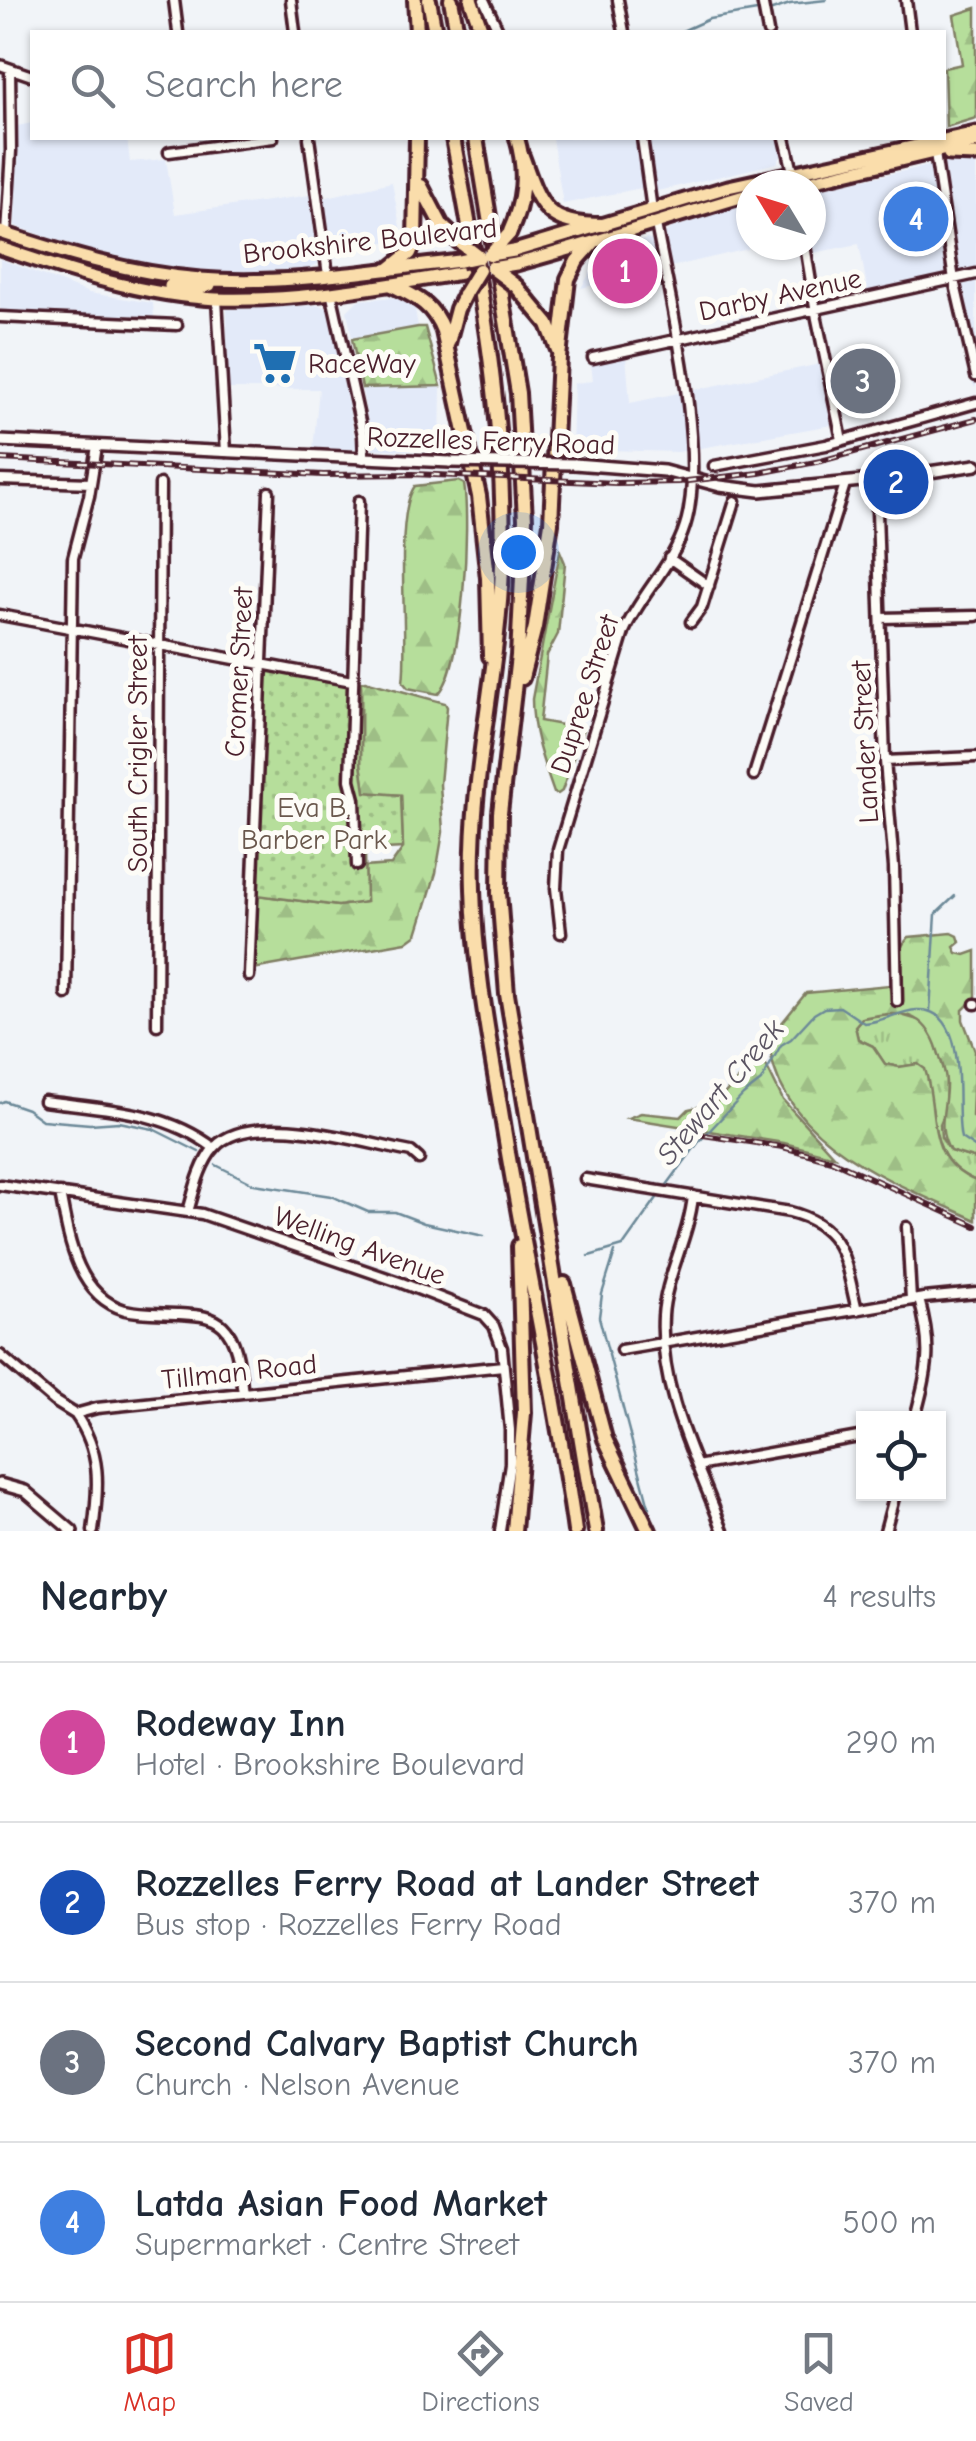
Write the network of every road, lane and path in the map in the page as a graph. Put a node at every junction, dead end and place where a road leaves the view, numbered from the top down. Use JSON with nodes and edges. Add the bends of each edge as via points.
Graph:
{"nodes":[{"id":1,"x":174,"y":0,"type":"edge"},
{"id":2,"x":290,"y":0,"type":"edge"},
{"id":3,"x":416,"y":0,"type":"edge"},
{"id":4,"x":430,"y":0,"type":"edge"},
{"id":5,"x":451,"y":0,"type":"edge"},
{"id":6,"x":472,"y":0,"type":"edge"},
{"id":7,"x":484,"y":0,"type":"edge"},
{"id":8,"x":618,"y":0,"type":"edge"},
{"id":9,"x":762,"y":0,"type":"edge"},
{"id":10,"x":906,"y":0,"type":"edge"},
{"id":11,"x":178,"y":30,"type":"edge"},
{"id":12,"x":295,"y":30,"type":"edge"},
{"id":13,"x":416,"y":30,"type":"edge"},
{"id":14,"x":435,"y":30,"type":"edge"},
{"id":15,"x":456,"y":30,"type":"edge"},
{"id":16,"x":481,"y":30,"type":"edge"},
{"id":17,"x":498,"y":30,"type":"edge"},
{"id":18,"x":624,"y":30,"type":"edge"},
{"id":19,"x":768,"y":30,"type":"edge"},
{"id":20,"x":910,"y":30,"type":"edge"},
{"id":21,"x":0,"y":65,"type":"edge"},
{"id":22,"x":10,"y":69,"type":"junction"},
{"id":23,"x":30,"y":75,"type":"edge"},
{"id":24,"x":976,"y":133,"type":"edge"},
{"id":25,"x":191,"y":140,"type":"edge"},
{"id":26,"x":260,"y":140,"type":"edge"},
{"id":27,"x":309,"y":140,"type":"edge"},
{"id":28,"x":418,"y":140,"type":"edge"},
{"id":29,"x":453,"y":140,"type":"edge"},
{"id":30,"x":476,"y":140,"type":"edge"},
{"id":31,"x":518,"y":140,"type":"edge"},
{"id":32,"x":642,"y":140,"type":"edge"},
{"id":33,"x":785,"y":140,"type":"edge"},
{"id":34,"x":976,"y":142,"type":"edge"},
{"id":35,"x":931,"y":144,"type":"edge"},
{"id":36,"x":193,"y":150,"type":"junction"},
{"id":37,"x":170,"y":152,"type":"dead end"},
{"id":38,"x":976,"y":155,"type":"edge"},
{"id":39,"x":522,"y":156,"type":"junction"},
{"id":40,"x":792,"y":170,"type":"edge"},
{"id":41,"x":826,"y":173,"type":"edge"},
{"id":42,"x":418,"y":174,"type":"junction"},
{"id":43,"x":736,"y":194,"type":"edge"},
{"id":44,"x":736,"y":199,"type":"edge"},
{"id":45,"x":652,"y":210,"type":"junction"},
{"id":46,"x":656,"y":224,"type":"junction"},
{"id":47,"x":604,"y":225,"type":"junction"},
{"id":48,"x":3,"y":233,"type":"edge"},
{"id":49,"x":592,"y":244,"type":"junction"},
{"id":50,"x":0,"y":248,"type":"edge"},
{"id":51,"x":515,"y":257,"type":"junction"},
{"id":52,"x":807,"y":260,"type":"edge"},
{"id":53,"x":485,"y":263,"type":"junction"},
{"id":54,"x":460,"y":267,"type":"junction"},
{"id":55,"x":390,"y":269,"type":"junction"},
{"id":56,"x":328,"y":274,"type":"junction"},
{"id":57,"x":976,"y":274,"type":"edge"},
{"id":58,"x":212,"y":280,"type":"junction"},
{"id":59,"x":954,"y":280,"type":"junction"},
{"id":60,"x":392,"y":284,"type":"junction"},
{"id":61,"x":126,"y":285,"type":"junction"},
{"id":62,"x":331,"y":292,"type":"junction"},
{"id":63,"x":217,"y":299,"type":"junction"},
{"id":64,"x":815,"y":310,"type":"junction"},
{"id":65,"x":0,"y":317,"type":"edge"},
{"id":66,"x":176,"y":325,"type":"dead end"},
{"id":67,"x":676,"y":340,"type":"junction"},
{"id":68,"x":447,"y":353,"type":"junction"},
{"id":69,"x":559,"y":358,"type":"junction"},
{"id":70,"x":593,"y":358,"type":"dead end"},
{"id":71,"x":976,"y":376,"type":"edge"},
{"id":72,"x":976,"y":403,"type":"edge"},
{"id":73,"x":842,"y":440,"type":"junction"},
{"id":74,"x":0,"y":442,"type":"edge"},
{"id":75,"x":97,"y":446,"type":"junction"},
{"id":76,"x":226,"y":452,"type":"junction"},
{"id":77,"x":364,"y":459,"type":"junction"},
{"id":78,"x":976,"y":465,"type":"edge"},
{"id":79,"x":714,"y":466,"type":"dead end"},
{"id":80,"x":0,"y":480,"type":"edge"},
{"id":81,"x":693,"y":480,"type":"junction"},
{"id":82,"x":876,"y":480,"type":"junction"},
{"id":83,"x":92,"y":483,"type":"junction"},
{"id":84,"x":160,"y":484,"type":"dead end"},
{"id":85,"x":844,"y":484,"type":"junction"},
{"id":86,"x":269,"y":492,"type":"dead end"},
{"id":87,"x":736,"y":501,"type":"dead end"},
{"id":88,"x":359,"y":502,"type":"dead end"},
{"id":89,"x":669,"y":558,"type":"junction"},
{"id":90,"x":708,"y":586,"type":"junction"},
{"id":91,"x":0,"y":616,"type":"edge"},
{"id":92,"x":976,"y":616,"type":"edge"},
{"id":93,"x":881,"y":618,"type":"junction"},
{"id":94,"x":690,"y":622,"type":"dead end"},
{"id":95,"x":72,"y":629,"type":"junction"},
{"id":96,"x":160,"y":646,"type":"junction"},
{"id":97,"x":262,"y":664,"type":"junction"},
{"id":98,"x":352,"y":681,"type":"junction"},
{"id":99,"x":493,"y":683,"type":"junction"},
{"id":100,"x":514,"y":704,"type":"junction"},
{"id":101,"x":976,"y":757,"type":"edge"},
{"id":102,"x":884,"y":761,"type":"junction"},
{"id":103,"x":754,"y":776,"type":"dead end"},
{"id":104,"x":358,"y":865,"type":"dead end"},
{"id":105,"x":561,"y":934,"type":"dead end"},
{"id":106,"x":249,"y":976,"type":"dead end"},
{"id":107,"x":66,"y":994,"type":"dead end"},
{"id":108,"x":897,"y":1001,"type":"dead end"},
{"id":109,"x":157,"y":1025,"type":"dead end"},
{"id":110,"x":44,"y":1101,"type":"dead end"},
{"id":111,"x":214,"y":1148,"type":"junction"},
{"id":112,"x":418,"y":1159,"type":"dead end"},
{"id":113,"x":585,"y":1179,"type":"dead end"},
{"id":114,"x":0,"y":1185,"type":"edge"},
{"id":115,"x":60,"y":1193,"type":"junction"},
{"id":116,"x":693,"y":1196,"type":"junction"},
{"id":117,"x":516,"y":1203,"type":"junction"},
{"id":118,"x":188,"y":1212,"type":"junction"},
{"id":119,"x":907,"y":1227,"type":"dead end"},
{"id":120,"x":548,"y":1235,"type":"junction"},
{"id":121,"x":976,"y":1293,"type":"edge"},
{"id":122,"x":915,"y":1300,"type":"junction"},
{"id":123,"x":857,"y":1310,"type":"junction"},
{"id":124,"x":664,"y":1343,"type":"junction"},
{"id":125,"x":621,"y":1350,"type":"dead end"},
{"id":126,"x":0,"y":1356,"type":"edge"},
{"id":127,"x":503,"y":1366,"type":"junction"},
{"id":128,"x":243,"y":1393,"type":"junction"},
{"id":129,"x":916,"y":1411,"type":"edge"},
{"id":130,"x":75,"y":1414,"type":"junction"},
{"id":131,"x":856,"y":1437,"type":"edge"},
{"id":132,"x":697,"y":1466,"type":"junction"},
{"id":133,"x":0,"y":1484,"type":"edge"},
{"id":134,"x":893,"y":1501,"type":"edge"},
{"id":135,"x":72,"y":1531,"type":"edge"},
{"id":136,"x":92,"y":1531,"type":"edge"},
{"id":137,"x":500,"y":1531,"type":"edge"},
{"id":138,"x":514,"y":1531,"type":"edge"},
{"id":139,"x":575,"y":1531,"type":"edge"},
{"id":140,"x":596,"y":1531,"type":"edge"},
{"id":141,"x":649,"y":1531,"type":"edge"},
{"id":142,"x":722,"y":1531,"type":"edge"},
{"id":143,"x":886,"y":1531,"type":"edge"}],
"edges":[{"from":1,"to":11,"type":"street"},
{"from":2,"to":12,"type":"street"},
{"from":3,"to":13,"type":"highway"},
{"from":4,"to":14,"type":"highway"},
{"from":5,"to":15,"type":"highway"},
{"from":6,"to":16,"type":"highway"},
{"from":7,"to":17,"type":"street"},
{"from":8,"to":18,"type":"street"},
{"from":9,"to":19,"type":"street"},
{"from":10,"to":20,"type":"street"},
{"from":21,"to":22,"type":"street"},
{"from":22,"to":23,"type":"street"},
{"from":22,"to":48,"type":"street"},
{"from":24,"to":35,"type":"highway","name":"Brookshire Boulevard"},
{"from":25,"to":36,"type":"street"},
{"from":26,"to":36,"type":"street"},
{"from":27,"to":56,"type":"street"},
{"from":28,"to":42,"type":"highway"},
{"from":29,"to":99,"type":"highway","via":[[500,431],[502,567]]},
{"from":30,"to":100,"type":"highway","via":[[522,433],[525,546]]},
{"from":31,"to":39,"type":"highway"},
{"from":32,"to":45,"type":"street"},
{"from":33,"to":40,"type":"street"},
{"from":34,"to":35,"type":"highway","name":"Brookshire Boulevard"},
{"from":35,"to":38,"type":"highway"},
{"from":35,"to":41,"type":"highway","name":"Brookshire Boulevard"},
{"from":35,"to":59,"type":"street"},
{"from":36,"to":37,"type":"street"},
{"from":39,"to":47,"type":"highway","via":[[550,214]]},
{"from":39,"to":53,"type":"highway","bridge":true,"via":[[522,198],[510,231]]},
{"from":42,"to":53,"type":"highway","bridge":true,"via":[[429,206]]},
{"from":42,"to":55,"type":"highway","via":[[415,241]]},
{"from":43,"to":45,"type":"highway","name":"Brookshire Boulevard"},
{"from":44,"to":46,"type":"highway","name":"Brookshire Boulevard"},
{"from":45,"to":47,"type":"highway","name":"Brookshire Boulevard"},
{"from":46,"to":49,"type":"highway","name":"Brookshire Boulevard"},
{"from":46,"to":67,"type":"street","name":"Dupree Street"},
{"from":47,"to":51,"type":"highway","name":"Brookshire Boulevard"},
{"from":48,"to":58,"type":"highway","name":"Brookshire Boulevard","via":[[110,266]]},
{"from":49,"to":51,"type":"highway","name":"Brookshire Boulevard"},
{"from":49,"to":69,"type":"highway","via":[[568,279]]},
{"from":50,"to":61,"type":"highway","name":"Brookshire Boulevard"},
{"from":51,"to":53,"type":"highway","name":"Brookshire Boulevard","bridge":true},
{"from":52,"to":64,"type":"street"},
{"from":53,"to":54,"type":"highway","name":"Brookshire Boulevard","bridge":true},
{"from":53,"to":68,"type":"highway","bridge":true,"via":[[451,326]]},
{"from":53,"to":69,"type":"highway","bridge":true,"via":[[516,286],[551,329]]},
{"from":54,"to":55,"type":"highway","name":"Brookshire Boulevard"},
{"from":54,"to":60,"type":"highway","name":"Brookshire Boulevard"},
{"from":55,"to":56,"type":"highway","name":"Brookshire Boulevard"},
{"from":56,"to":58,"type":"highway","name":"Brookshire Boulevard"},
{"from":57,"to":59,"type":"street","name":"Darby Avenue"},
{"from":58,"to":61,"type":"highway","via":[[205,288]]},
{"from":59,"to":64,"type":"street","name":"Darby Avenue"},
{"from":59,"to":71,"type":"street"},
{"from":60,"to":62,"type":"highway","name":"Brookshire Boulevard"},
{"from":60,"to":68,"type":"highway","via":[[430,307]]},
{"from":61,"to":63,"type":"highway","name":"Brookshire Boulevard"},
{"from":62,"to":63,"type":"highway","name":"Brookshire Boulevard"},
{"from":62,"to":77,"type":"street"},
{"from":63,"to":76,"type":"street"},
{"from":64,"to":67,"type":"street","name":"Darby Avenue"},
{"from":64,"to":73,"type":"street"},
{"from":65,"to":66,"type":"street"},
{"from":67,"to":70,"type":"street","name":"Darby Avenue"},
{"from":67,"to":81,"type":"street","name":"Dupree Street"},
{"from":68,"to":99,"type":"highway","via":[[479,496]]},
{"from":69,"to":100,"type":"highway","via":[[548,547]]},
{"from":72,"to":73,"type":"street"},
{"from":73,"to":79,"type":"street"},
{"from":74,"to":75,"type":"street","name":"Rozzelles Ferry Road"},
{"from":75,"to":76,"type":"street","name":"Rozzelles Ferry Road"},
{"from":75,"to":83,"type":"street"},
{"from":76,"to":77,"type":"street","name":"Rozzelles Ferry Road"},
{"from":77,"to":81,"type":"street","name":"Rozzelles Ferry Road","bridge":true,"via":[[574,464],[664,470]]},
{"from":78,"to":82,"type":"street","name":"Rozzelles Ferry Road"},
{"from":80,"to":83,"type":"street"},
{"from":81,"to":85,"type":"street","name":"Rozzelles Ferry Road","via":[[760,491]]},
{"from":81,"to":89,"type":"street","name":"Dupree Street","via":[[686,526]]},
{"from":82,"to":85,"type":"street","name":"Rozzelles Ferry Road"},
{"from":82,"to":93,"type":"street","name":"Lander Street"},
{"from":83,"to":95,"type":"street","via":[[74,545]]},
{"from":84,"to":96,"type":"street","name":"South Crigler Street"},
{"from":85,"to":103,"type":"street"},
{"from":86,"to":97,"type":"street","name":"Cromer Street"},
{"from":87,"to":90,"type":"street"},
{"from":88,"to":98,"type":"street"},
{"from":89,"to":90,"type":"street"},
{"from":89,"to":105,"type":"street","name":"Dupree Street","via":[[624,632],[562,833],[556,870]]},
{"from":90,"to":94,"type":"street"},
{"from":91,"to":95,"type":"street"},
{"from":92,"to":93,"type":"street"},
{"from":93,"to":102,"type":"street","name":"Lander Street"},
{"from":95,"to":96,"type":"street"},
{"from":95,"to":107,"type":"street"},
{"from":96,"to":97,"type":"street"},
{"from":96,"to":109,"type":"street","name":"South Crigler Street"},
{"from":97,"to":98,"type":"street"},
{"from":97,"to":106,"type":"street","name":"Cromer Street"},
{"from":98,"to":104,"type":"street","via":[[350,780]]},
{"from":99,"to":117,"type":"highway","via":[[476,798],[473,887],[480,983]]},
{"from":100,"to":120,"type":"highway","via":[[501,789],[498,880],[507,994]]},
{"from":101,"to":102,"type":"street"},
{"from":102,"to":108,"type":"street","name":"Lander Street"},
{"from":110,"to":111,"type":"street","via":[[152,1116]]},
{"from":111,"to":112,"type":"street","via":[[238,1132],[270,1128],[411,1152]]},
{"from":111,"to":118,"type":"street"},
{"from":113,"to":116,"type":"street"},
{"from":114,"to":115,"type":"street","name":"Welling Avenue"},
{"from":115,"to":118,"type":"street","name":"Welling Avenue"},
{"from":115,"to":128,"type":"street","via":[[72,1246],[91,1287],[122,1309],[219,1322],[232,1340]]},
{"from":116,"to":123,"type":"street","via":[[815,1220],[841,1247]]},
{"from":116,"to":124,"type":"street","via":[[666,1299]]},
{"from":117,"to":138,"type":"highway","via":[[524,1413]]},
{"from":117,"to":139,"type":"highway"},
{"from":118,"to":127,"type":"street","name":"Welling Avenue","via":[[477,1311],[494,1326]]},
{"from":119,"to":122,"type":"street"},
{"from":120,"to":140,"type":"highway"},
{"from":120,"to":141,"type":"highway","via":[[605,1439]]},
{"from":121,"to":122,"type":"street"},
{"from":122,"to":123,"type":"street"},
{"from":122,"to":129,"type":"street","via":[[930,1353]]},
{"from":123,"to":124,"type":"street"},
{"from":124,"to":125,"type":"street"},
{"from":124,"to":132,"type":"street","via":[[671,1394]]},
{"from":126,"to":130,"type":"street"},
{"from":127,"to":128,"type":"street","name":"Tillman Road"},
{"from":127,"to":137,"type":"street","name":"Welling Avenue","via":[[510,1449]]},
{"from":128,"to":130,"type":"street","name":"Tillman Road"},
{"from":130,"to":136,"type":"street","via":[[98,1459]]},
{"from":131,"to":132,"type":"street"},
{"from":132,"to":142,"type":"street"},
{"from":133,"to":135,"type":"street","via":[[25,1492]]},
{"from":134,"to":143,"type":"street"}]}
